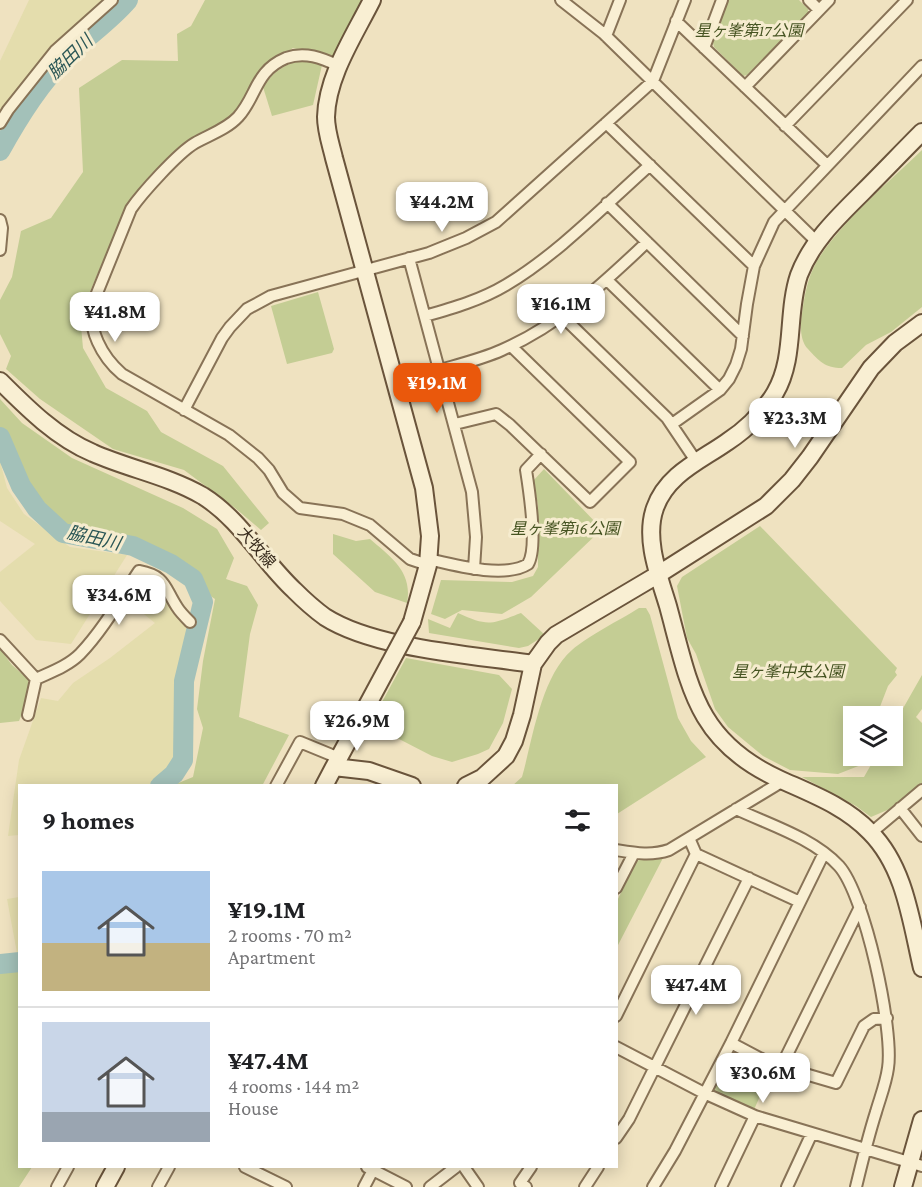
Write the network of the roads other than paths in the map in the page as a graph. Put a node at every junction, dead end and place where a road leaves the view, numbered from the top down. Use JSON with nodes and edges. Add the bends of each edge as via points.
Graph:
{"nodes":[{"id":1,"x":112,"y":0,"type":"edge"},
{"id":2,"x":372,"y":0,"type":"edge"},
{"id":3,"x":561,"y":0,"type":"edge"},
{"id":4,"x":620,"y":0,"type":"edge"},
{"id":5,"x":685,"y":0,"type":"edge"},
{"id":6,"x":723,"y":0,"type":"edge"},
{"id":7,"x":809,"y":0,"type":"edge"},
{"id":8,"x":829,"y":0,"type":"edge"},
{"id":9,"x":907,"y":0,"type":"edge"},
{"id":10,"x":819,"y":10,"type":"junction"},
{"id":11,"x":676,"y":21,"type":"junction"},
{"id":12,"x":606,"y":36,"type":"junction"},
{"id":13,"x":704,"y":48,"type":"junction"},
{"id":14,"x":339,"y":66,"type":"junction"},
{"id":15,"x":922,"y":66,"type":"edge"},
{"id":16,"x":653,"y":81,"type":"junction"},
{"id":17,"x":745,"y":87,"type":"junction"},
{"id":18,"x":0,"y":123,"type":"edge"},
{"id":19,"x":606,"y":123,"type":"junction"},
{"id":20,"x":785,"y":126,"type":"junction"},
{"id":21,"x":922,"y":132,"type":"edge"},
{"id":22,"x":650,"y":165,"type":"junction"},
{"id":23,"x":827,"y":165,"type":"junction"},
{"id":24,"x":607,"y":203,"type":"junction"},
{"id":25,"x":784,"y":210,"type":"junction"},
{"id":26,"x":0,"y":220,"type":"edge"},
{"id":27,"x":647,"y":242,"type":"junction"},
{"id":28,"x":817,"y":242,"type":"junction"},
{"id":29,"x":0,"y":250,"type":"edge"},
{"id":30,"x":409,"y":258,"type":"junction"},
{"id":31,"x":754,"y":266,"type":"junction"},
{"id":32,"x":364,"y":270,"type":"junction"},
{"id":33,"x":607,"y":280,"type":"junction"},
{"id":34,"x":425,"y":316,"type":"junction"},
{"id":35,"x":562,"y":316,"type":"junction"},
{"id":36,"x":922,"y":323,"type":"edge"},
{"id":37,"x":743,"y":336,"type":"junction"},
{"id":38,"x":511,"y":346,"type":"junction"},
{"id":39,"x":440,"y":370,"type":"junction"},
{"id":40,"x":0,"y":381,"type":"edge"},
{"id":41,"x":720,"y":390,"type":"junction"},
{"id":42,"x":184,"y":410,"type":"junction"},
{"id":43,"x":455,"y":424,"type":"junction"},
{"id":44,"x":672,"y":424,"type":"junction"},
{"id":45,"x":541,"y":454,"type":"junction"},
{"id":46,"x":696,"y":461,"type":"junction"},
{"id":47,"x":428,"y":562,"type":"junction"},
{"id":48,"x":474,"y":569,"type":"junction"},
{"id":49,"x":659,"y":574,"type":"junction"},
{"id":50,"x":190,"y":622,"type":"dead end"},
{"id":51,"x":0,"y":640,"type":"edge"},
{"id":52,"x":533,"y":664,"type":"junction"},
{"id":53,"x":36,"y":679,"type":"junction"},
{"id":54,"x":28,"y":716,"type":"dead end"},
{"id":55,"x":336,"y":763,"type":"junction"},
{"id":56,"x":378,"y":780,"type":"edge"},
{"id":57,"x":783,"y":781,"type":"junction"},
{"id":58,"x":277,"y":784,"type":"edge"},
{"id":59,"x":325,"y":784,"type":"edge"},
{"id":60,"x":401,"y":784,"type":"edge"},
{"id":61,"x":470,"y":784,"type":"edge"},
{"id":62,"x":922,"y":790,"type":"edge"},
{"id":63,"x":900,"y":808,"type":"junction"},
{"id":64,"x":736,"y":809,"type":"junction"},
{"id":65,"x":872,"y":833,"type":"junction"},
{"id":66,"x":922,"y":836,"type":"edge"},
{"id":67,"x":689,"y":838,"type":"junction"},
{"id":68,"x":618,"y":850,"type":"edge"},
{"id":69,"x":634,"y":853,"type":"junction"},
{"id":70,"x":824,"y":853,"type":"junction"},
{"id":71,"x":696,"y":854,"type":"junction"},
{"id":72,"x":749,"y":878,"type":"junction"},
{"id":73,"x":618,"y":884,"type":"edge"},
{"id":74,"x":800,"y":902,"type":"junction"},
{"id":75,"x":860,"y":907,"type":"junction"},
{"id":76,"x":922,"y":968,"type":"edge"},
{"id":77,"x":618,"y":1012,"type":"edge"},
{"id":78,"x":887,"y":1018,"type":"junction"},
{"id":79,"x":731,"y":1043,"type":"junction"},
{"id":80,"x":618,"y":1048,"type":"edge"},
{"id":81,"x":655,"y":1066,"type":"junction"},
{"id":82,"x":781,"y":1067,"type":"junction"},
{"id":83,"x":704,"y":1092,"type":"junction"},
{"id":84,"x":755,"y":1116,"type":"junction"},
{"id":85,"x":922,"y":1120,"type":"edge"},
{"id":86,"x":813,"y":1133,"type":"junction"},
{"id":87,"x":618,"y":1135,"type":"edge"},
{"id":88,"x":865,"y":1149,"type":"junction"},
{"id":89,"x":916,"y":1164,"type":"edge"},
{"id":90,"x":67,"y":1168,"type":"edge"},
{"id":91,"x":115,"y":1168,"type":"edge"},
{"id":92,"x":168,"y":1168,"type":"edge"},
{"id":93,"x":247,"y":1168,"type":"edge"},
{"id":94,"x":370,"y":1168,"type":"edge"},
{"id":95,"x":455,"y":1168,"type":"edge"},
{"id":96,"x":465,"y":1168,"type":"edge"},
{"id":97,"x":530,"y":1168,"type":"edge"},
{"id":98,"x":597,"y":1168,"type":"edge"},
{"id":99,"x":57,"y":1187,"type":"edge"},
{"id":100,"x":105,"y":1187,"type":"edge"},
{"id":101,"x":158,"y":1187,"type":"edge"},
{"id":102,"x":286,"y":1187,"type":"edge"},
{"id":103,"x":364,"y":1187,"type":"edge"},
{"id":104,"x":406,"y":1187,"type":"edge"},
{"id":105,"x":430,"y":1187,"type":"edge"},
{"id":106,"x":478,"y":1187,"type":"edge"},
{"id":107,"x":525,"y":1187,"type":"edge"},
{"id":108,"x":585,"y":1187,"type":"edge"},
{"id":109,"x":653,"y":1187,"type":"edge"},
{"id":110,"x":722,"y":1187,"type":"edge"},
{"id":111,"x":787,"y":1187,"type":"edge"},
{"id":112,"x":856,"y":1187,"type":"edge"},
{"id":113,"x":903,"y":1187,"type":"edge"}],
"edges":[{"from":1,"to":18,"type":"street","via":[[55,51]]},
{"from":2,"to":14,"type":"street"},
{"from":3,"to":12,"type":"street"},
{"from":4,"to":12,"type":"street"},
{"from":5,"to":11,"type":"street"},
{"from":6,"to":13,"type":"street"},
{"from":7,"to":10,"type":"street"},
{"from":8,"to":10,"type":"street"},
{"from":9,"to":20,"type":"street"},
{"from":10,"to":17,"type":"street"},
{"from":11,"to":13,"type":"street"},
{"from":11,"to":16,"type":"street"},
{"from":12,"to":16,"type":"street"},
{"from":13,"to":17,"type":"street"},
{"from":14,"to":32,"type":"street","via":[[327,101],[326,119]]},
{"from":14,"to":42,"type":"street","via":[[306,54],[273,65],[261,76],[238,118],[192,144],[131,209],[93,303],[93,328],[111,364],[122,374]]},
{"from":15,"to":23,"type":"street"},
{"from":16,"to":19,"type":"street"},
{"from":16,"to":25,"type":"street"},
{"from":17,"to":20,"type":"street"},
{"from":19,"to":22,"type":"street"},
{"from":19,"to":30,"type":"street","via":[[496,222],[450,246]]},
{"from":20,"to":23,"type":"street"},
{"from":21,"to":28,"type":"street"},
{"from":22,"to":24,"type":"street"},
{"from":22,"to":31,"type":"street"},
{"from":23,"to":25,"type":"street"},
{"from":24,"to":27,"type":"street"},
{"from":24,"to":34,"type":"street","via":[[506,285],[472,302]]},
{"from":25,"to":28,"type":"street"},
{"from":25,"to":31,"type":"street","via":[[766,235]]},
{"from":26,"to":29,"type":"street"},
{"from":27,"to":33,"type":"street"},
{"from":27,"to":37,"type":"street"},
{"from":28,"to":46,"type":"street","via":[[799,276],[790,344],[776,391],[748,427]]},
{"from":30,"to":32,"type":"street"},
{"from":30,"to":34,"type":"street"},
{"from":31,"to":37,"type":"street"},
{"from":32,"to":42,"type":"street","via":[[271,296],[247,309],[222,338]]},
{"from":32,"to":47,"type":"street","via":[[424,488],[430,536]]},
{"from":33,"to":35,"type":"street"},
{"from":33,"to":41,"type":"street"},
{"from":34,"to":39,"type":"street"},
{"from":35,"to":38,"type":"street"},
{"from":35,"to":44,"type":"street"},
{"from":36,"to":49,"type":"street","via":[[871,368],[810,457],[766,506]]},
{"from":37,"to":41,"type":"street","via":[[736,365]]},
{"from":38,"to":39,"type":"street"},
{"from":38,"to":45,"type":"street","via":[[630,462],[590,502]]},
{"from":39,"to":43,"type":"street"},
{"from":40,"to":52,"type":"street","name":"大牧線","via":[[77,445],[175,482],[229,515],[293,589],[334,621],[379,638],[424,648]]},
{"from":41,"to":44,"type":"street"},
{"from":42,"to":47,"type":"street","via":[[229,435],[258,458],[283,493],[300,508],[343,514],[370,525],[410,559]]},
{"from":43,"to":45,"type":"street","via":[[496,414]]},
{"from":43,"to":48,"type":"street","via":[[474,506]]},
{"from":44,"to":46,"type":"street"},
{"from":45,"to":48,"type":"street","via":[[526,470],[531,498],[530,560],[518,569]]},
{"from":46,"to":49,"type":"street","via":[[669,482],[655,509],[651,540]]},
{"from":47,"to":48,"type":"street"},
{"from":47,"to":55,"type":"street","bridge":true,"via":[[412,622]]},
{"from":49,"to":52,"type":"street","via":[[556,635]]},
{"from":49,"to":57,"type":"street","via":[[702,715],[730,749],[755,768]]},
{"from":50,"to":53,"type":"street","via":[[177,608],[162,580],[139,571],[80,655]]},
{"from":51,"to":53,"type":"street"},
{"from":52,"to":61,"type":"street","via":[[514,741],[506,756]]},
{"from":53,"to":54,"type":"street"},
{"from":55,"to":56,"type":"street"},
{"from":55,"to":58,"type":"street","via":[[300,742]]},
{"from":55,"to":59,"type":"street"},
{"from":56,"to":60,"type":"street"},
{"from":57,"to":64,"type":"street"},
{"from":57,"to":65,"type":"street","via":[[848,812]]},
{"from":62,"to":63,"type":"street"},
{"from":63,"to":65,"type":"street"},
{"from":63,"to":66,"type":"street"},
{"from":64,"to":67,"type":"street"},
{"from":64,"to":70,"type":"street"},
{"from":65,"to":76,"type":"street","via":[[889,857],[904,891]]},
{"from":67,"to":69,"type":"street","via":[[659,853]]},
{"from":67,"to":71,"type":"street"},
{"from":68,"to":69,"type":"street"},
{"from":69,"to":73,"type":"street"},
{"from":70,"to":74,"type":"street"},
{"from":70,"to":75,"type":"street","via":[[846,876]]},
{"from":71,"to":72,"type":"street"},
{"from":71,"to":77,"type":"street"},
{"from":72,"to":74,"type":"street"},
{"from":72,"to":81,"type":"street"},
{"from":74,"to":79,"type":"street"},
{"from":75,"to":78,"type":"street"},
{"from":75,"to":82,"type":"street"},
{"from":78,"to":82,"type":"street","via":[[874,1019],[864,1026],[836,1083]]},
{"from":78,"to":88,"type":"street","via":[[888,1070]]},
{"from":79,"to":82,"type":"street"},
{"from":79,"to":83,"type":"street"},
{"from":80,"to":81,"type":"street"},
{"from":81,"to":83,"type":"street"},
{"from":81,"to":87,"type":"street"},
{"from":83,"to":84,"type":"street"},
{"from":83,"to":109,"type":"street"},
{"from":84,"to":86,"type":"street"},
{"from":84,"to":110,"type":"street"},
{"from":85,"to":89,"type":"street"},
{"from":86,"to":88,"type":"street"},
{"from":86,"to":111,"type":"street"},
{"from":88,"to":89,"type":"street"},
{"from":88,"to":112,"type":"street"},
{"from":89,"to":113,"type":"street"},
{"from":90,"to":99,"type":"street"},
{"from":91,"to":100,"type":"street"},
{"from":92,"to":101,"type":"street"},
{"from":93,"to":102,"type":"street"},
{"from":94,"to":103,"type":"street"},
{"from":94,"to":104,"type":"street"},
{"from":95,"to":105,"type":"street"},
{"from":96,"to":106,"type":"street"},
{"from":97,"to":107,"type":"street","via":[[520,1183]]},
{"from":98,"to":108,"type":"street"}]}
